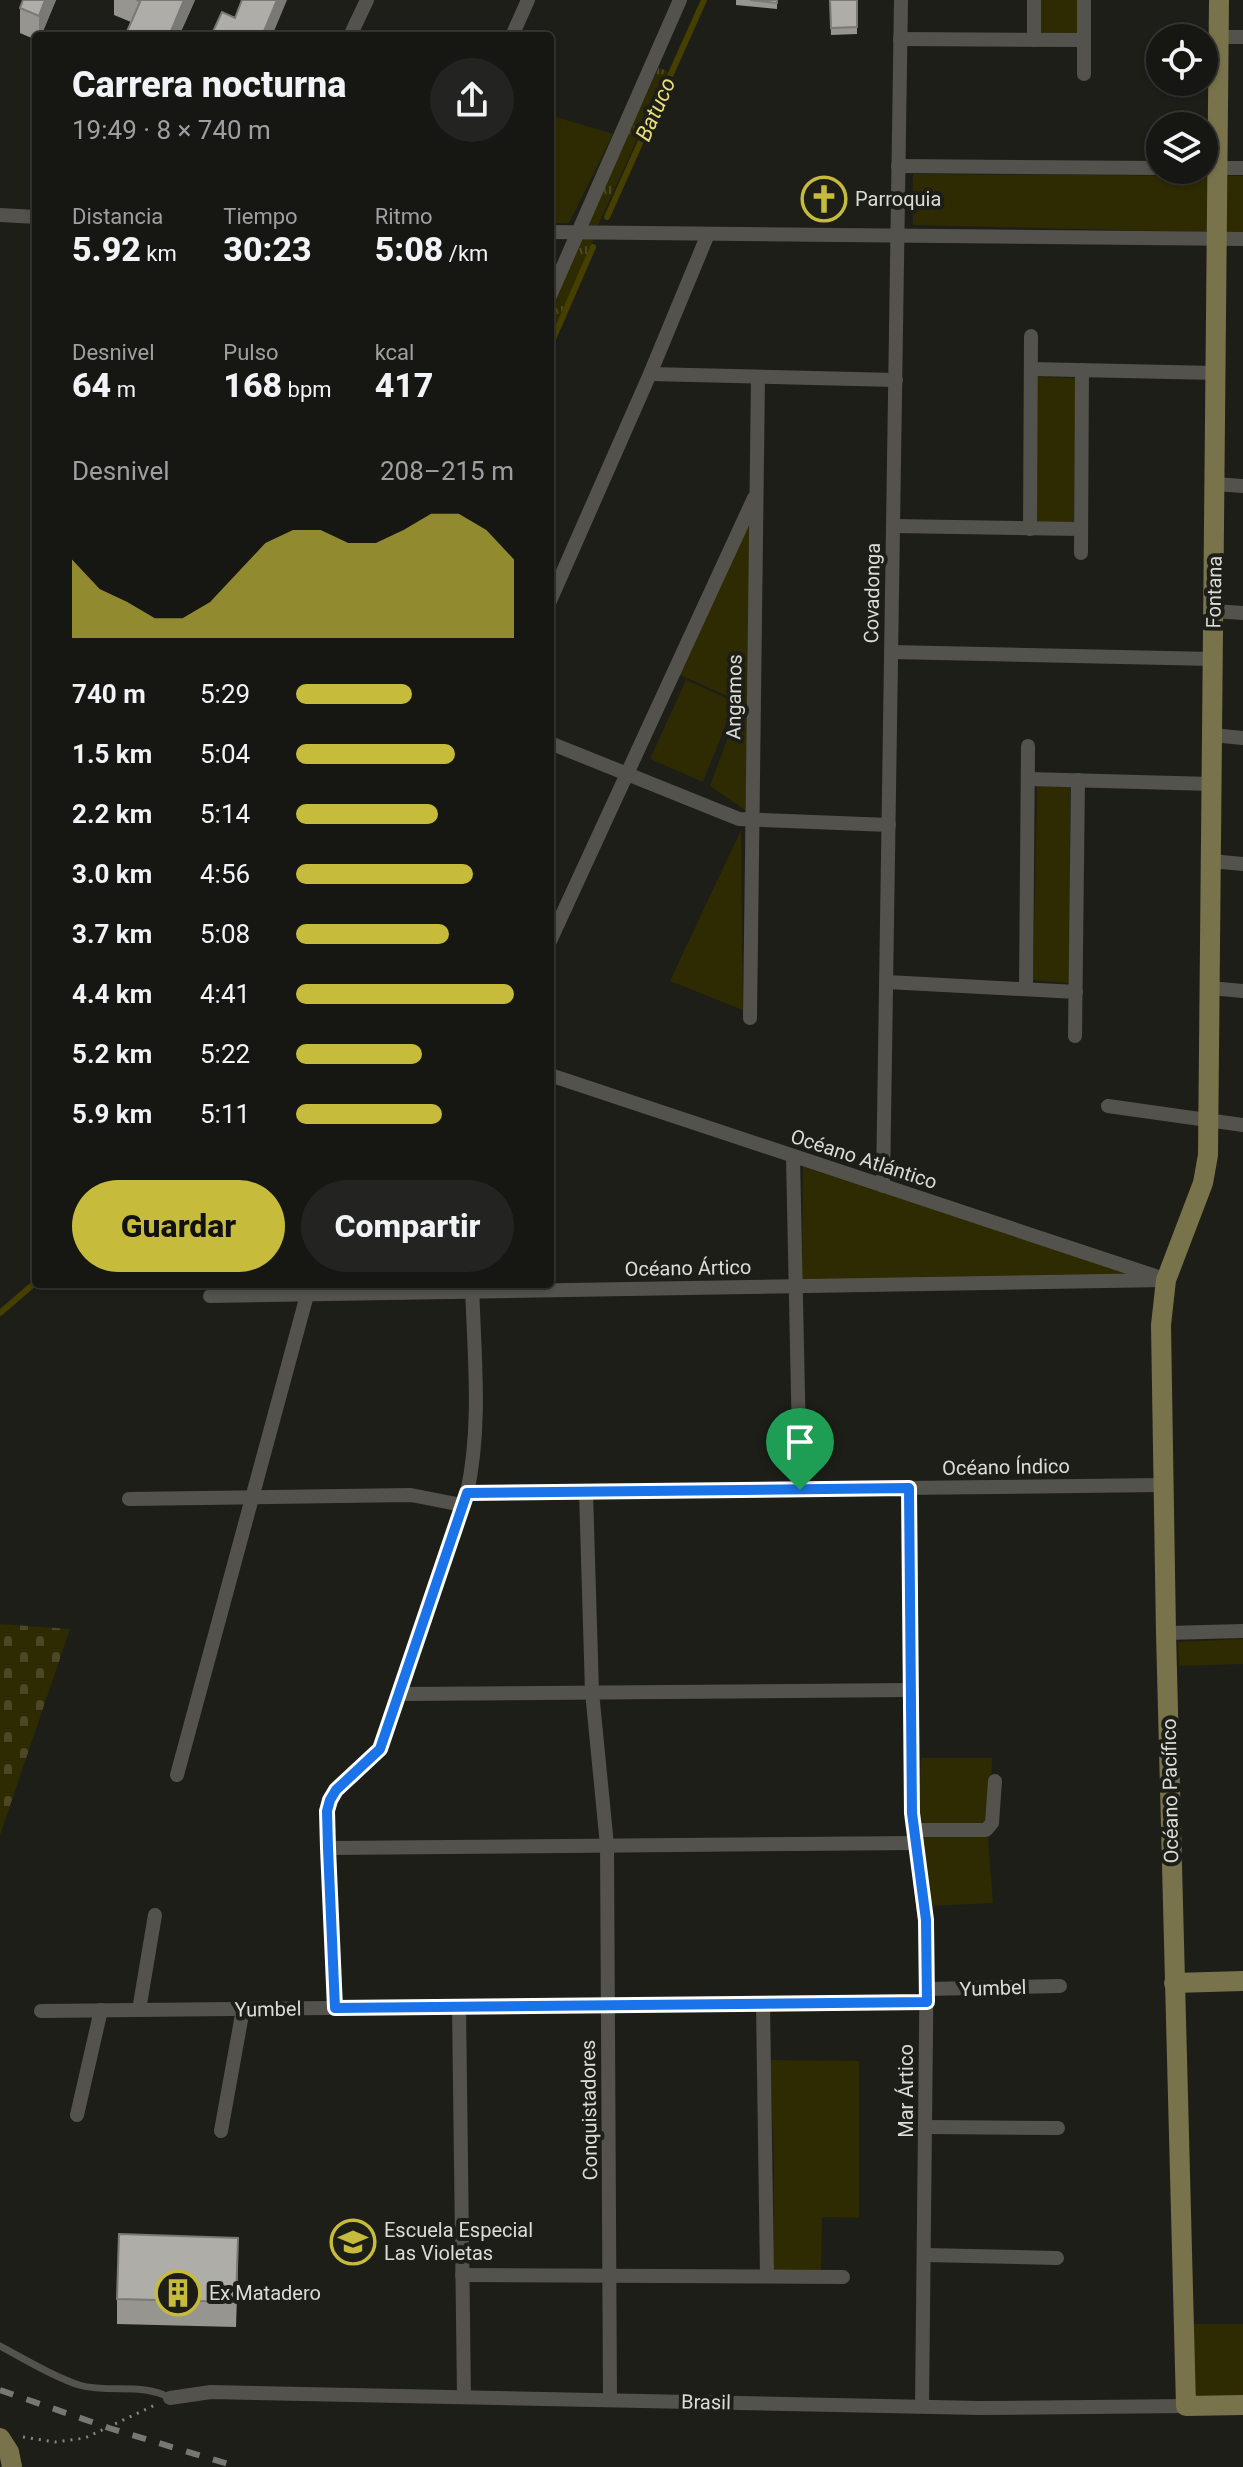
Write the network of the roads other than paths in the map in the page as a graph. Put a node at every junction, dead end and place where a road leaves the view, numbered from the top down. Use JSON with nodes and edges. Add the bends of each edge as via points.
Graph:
{"nodes":[{"id":1,"x":367,"y":0,"type":"edge"},
{"id":2,"x":528,"y":0,"type":"edge"},
{"id":3,"x":680,"y":0,"type":"edge"},
{"id":4,"x":901,"y":0,"type":"edge"},
{"id":5,"x":1034,"y":0,"type":"edge"},
{"id":6,"x":1084,"y":0,"type":"edge"},
{"id":7,"x":1219,"y":0,"type":"edge"},
{"id":8,"x":352,"y":32,"type":"edge"},
{"id":9,"x":514,"y":32,"type":"edge"},
{"id":10,"x":1219,"y":37,"type":"junction"},
{"id":11,"x":1243,"y":37,"type":"edge"},
{"id":12,"x":900,"y":39,"type":"junction"},
{"id":13,"x":1034,"y":40,"type":"junction"},
{"id":14,"x":1084,"y":40,"type":"junction"},
{"id":15,"x":1084,"y":74,"type":"dead end"},
{"id":16,"x":1214,"y":112,"type":"edge"},
{"id":17,"x":898,"y":166,"type":"junction"},
{"id":18,"x":1146,"y":168,"type":"edge"},
{"id":19,"x":1218,"y":168,"type":"edge"},
{"id":20,"x":1243,"y":168,"type":"edge"},
{"id":21,"x":1213,"y":184,"type":"edge"},
{"id":22,"x":0,"y":215,"type":"edge"},
{"id":23,"x":32,"y":217,"type":"edge"},
{"id":24,"x":554,"y":232,"type":"edge"},
{"id":25,"x":577,"y":232,"type":"junction"},
{"id":26,"x":708,"y":234,"type":"junction"},
{"id":27,"x":898,"y":237,"type":"junction"},
{"id":28,"x":1218,"y":239,"type":"junction"},
{"id":29,"x":1243,"y":239,"type":"edge"},
{"id":30,"x":554,"y":287,"type":"edge"},
{"id":31,"x":1031,"y":336,"type":"dead end"},
{"id":32,"x":1031,"y":369,"type":"junction"},
{"id":33,"x":1082,"y":370,"type":"junction"},
{"id":34,"x":1216,"y":373,"type":"junction"},
{"id":35,"x":650,"y":374,"type":"junction"},
{"id":36,"x":758,"y":377,"type":"junction"},
{"id":37,"x":896,"y":380,"type":"junction"},
{"id":38,"x":1215,"y":484,"type":"junction"},
{"id":39,"x":1243,"y":486,"type":"edge"},
{"id":40,"x":756,"y":493,"type":"junction"},
{"id":41,"x":893,"y":526,"type":"junction"},
{"id":42,"x":1030,"y":529,"type":"junction"},
{"id":43,"x":1081,"y":529,"type":"junction"},
{"id":44,"x":1081,"y":553,"type":"dead end"},
{"id":45,"x":554,"y":592,"type":"edge"},
{"id":46,"x":1214,"y":611,"type":"junction"},
{"id":47,"x":1243,"y":613,"type":"edge"},
{"id":48,"x":891,"y":652,"type":"junction"},
{"id":49,"x":1213,"y":659,"type":"junction"},
{"id":50,"x":1212,"y":735,"type":"junction"},
{"id":51,"x":1243,"y":738,"type":"edge"},
{"id":52,"x":554,"y":745,"type":"edge"},
{"id":53,"x":1028,"y":746,"type":"dead end"},
{"id":54,"x":627,"y":775,"type":"junction"},
{"id":55,"x":1028,"y":779,"type":"junction"},
{"id":56,"x":1078,"y":780,"type":"junction"},
{"id":57,"x":1212,"y":784,"type":"junction"},
{"id":58,"x":752,"y":821,"type":"junction"},
{"id":59,"x":889,"y":825,"type":"junction"},
{"id":60,"x":1211,"y":861,"type":"junction"},
{"id":61,"x":1243,"y":864,"type":"edge"},
{"id":62,"x":554,"y":932,"type":"edge"},
{"id":63,"x":887,"y":982,"type":"junction"},
{"id":64,"x":1210,"y":988,"type":"junction"},
{"id":65,"x":1026,"y":989,"type":"junction"},
{"id":66,"x":1243,"y":991,"type":"edge"},
{"id":67,"x":1076,"y":992,"type":"junction"},
{"id":68,"x":750,"y":1018,"type":"dead end"},
{"id":69,"x":1075,"y":1036,"type":"dead end"},
{"id":70,"x":554,"y":1076,"type":"edge"},
{"id":71,"x":1108,"y":1106,"type":"dead end"},
{"id":72,"x":1209,"y":1122,"type":"junction"},
{"id":73,"x":1243,"y":1125,"type":"edge"},
{"id":74,"x":793,"y":1157,"type":"junction"},
{"id":75,"x":1203,"y":1183,"type":"joint"},
{"id":76,"x":883,"y":1186,"type":"junction"},
{"id":77,"x":1166,"y":1280,"type":"junction"},
{"id":78,"x":796,"y":1286,"type":"junction"},
{"id":79,"x":554,"y":1287,"type":"edge"},
{"id":80,"x":472,"y":1288,"type":"edge"},
{"id":81,"x":308,"y":1289,"type":"edge"},
{"id":82,"x":210,"y":1296,"type":"dead end"},
{"id":83,"x":1163,"y":1485,"type":"junction"},
{"id":84,"x":909,"y":1488,"type":"junction"},
{"id":85,"x":800,"y":1490,"type":"junction"},
{"id":86,"x":586,"y":1492,"type":"junction"},
{"id":87,"x":252,"y":1498,"type":"junction"},
{"id":88,"x":129,"y":1499,"type":"dead end"},
{"id":89,"x":464,"y":1499,"type":"junction"},
{"id":90,"x":1243,"y":1631,"type":"edge"},
{"id":91,"x":1166,"y":1633,"type":"junction"},
{"id":92,"x":911,"y":1690,"type":"junction"},
{"id":93,"x":592,"y":1692,"type":"junction"},
{"id":94,"x":399,"y":1694,"type":"junction"},
{"id":95,"x":177,"y":1775,"type":"dead end"},
{"id":96,"x":995,"y":1781,"type":"dead end"},
{"id":97,"x":916,"y":1837,"type":"junction"},
{"id":98,"x":607,"y":1845,"type":"junction"},
{"id":99,"x":328,"y":1848,"type":"junction"},
{"id":100,"x":155,"y":1915,"type":"dead end"},
{"id":101,"x":1243,"y":1981,"type":"edge"},
{"id":102,"x":1174,"y":1983,"type":"junction"},
{"id":103,"x":1060,"y":1986,"type":"dead end"},
{"id":104,"x":927,"y":1996,"type":"junction"},
{"id":105,"x":763,"y":2004,"type":"junction"},
{"id":106,"x":608,"y":2005,"type":"junction"},
{"id":107,"x":459,"y":2006,"type":"junction"},
{"id":108,"x":335,"y":2008,"type":"junction"},
{"id":109,"x":243,"y":2009,"type":"junction"},
{"id":110,"x":101,"y":2010,"type":"junction"},
{"id":111,"x":139,"y":2010,"type":"junction"},
{"id":112,"x":41,"y":2011,"type":"dead end"},
{"id":113,"x":77,"y":2115,"type":"dead end"},
{"id":114,"x":926,"y":2127,"type":"junction"},
{"id":115,"x":1058,"y":2128,"type":"dead end"},
{"id":116,"x":221,"y":2131,"type":"dead end"},
{"id":117,"x":925,"y":2255,"type":"junction"},
{"id":118,"x":1057,"y":2258,"type":"dead end"},
{"id":119,"x":462,"y":2275,"type":"junction"},
{"id":120,"x":611,"y":2276,"type":"junction"},
{"id":121,"x":767,"y":2276,"type":"junction"},
{"id":122,"x":843,"y":2277,"type":"dead end"},
{"id":123,"x":0,"y":2346,"type":"edge"},
{"id":124,"x":464,"y":2397,"type":"junction"},
{"id":125,"x":170,"y":2398,"type":"joint"},
{"id":126,"x":610,"y":2400,"type":"junction"},
{"id":127,"x":1243,"y":2405,"type":"edge"},
{"id":128,"x":922,"y":2406,"type":"junction"},
{"id":129,"x":1186,"y":2406,"type":"junction"},
{"id":130,"x":5,"y":2437,"type":"edge"},
{"id":131,"x":12,"y":2467,"type":"edge"}],
"edges":[{"from":1,"to":8,"type":"street"},
{"from":2,"to":9,"type":"street"},
{"from":3,"to":25,"type":"street"},
{"from":4,"to":12,"type":"street","name":"Covadonga"},
{"from":5,"to":13,"type":"street"},
{"from":6,"to":14,"type":"street"},
{"from":7,"to":10,"type":"street","name":"Fontana"},
{"from":10,"to":11,"type":"street"},
{"from":10,"to":16,"type":"street","name":"Fontana"},
{"from":12,"to":13,"type":"street"},
{"from":12,"to":17,"type":"street","name":"Covadonga"},
{"from":13,"to":14,"type":"street"},
{"from":14,"to":15,"type":"street"},
{"from":17,"to":18,"type":"street"},
{"from":17,"to":27,"type":"street","name":"Covadonga"},
{"from":19,"to":20,"type":"street"},
{"from":21,"to":28,"type":"street","name":"Fontana"},
{"from":22,"to":23,"type":"street"},
{"from":24,"to":25,"type":"street"},
{"from":25,"to":26,"type":"street"},
{"from":25,"to":30,"type":"street"},
{"from":26,"to":27,"type":"street"},
{"from":26,"to":35,"type":"street"},
{"from":27,"to":28,"type":"street"},
{"from":27,"to":37,"type":"street","name":"Covadonga"},
{"from":28,"to":29,"type":"street"},
{"from":28,"to":34,"type":"street","name":"Fontana"},
{"from":31,"to":32,"type":"street"},
{"from":32,"to":33,"type":"street"},
{"from":32,"to":42,"type":"street"},
{"from":33,"to":34,"type":"street"},
{"from":33,"to":43,"type":"street"},
{"from":34,"to":38,"type":"street","name":"Fontana"},
{"from":35,"to":36,"type":"street"},
{"from":35,"to":45,"type":"street"},
{"from":36,"to":37,"type":"street"},
{"from":36,"to":40,"type":"street","name":"Angamos"},
{"from":37,"to":41,"type":"street","name":"Covadonga"},
{"from":38,"to":39,"type":"street"},
{"from":38,"to":46,"type":"street","name":"Fontana"},
{"from":40,"to":54,"type":"street"},
{"from":40,"to":58,"type":"street","name":"Angamos"},
{"from":41,"to":42,"type":"street"},
{"from":41,"to":48,"type":"street","name":"Covadonga"},
{"from":42,"to":43,"type":"street"},
{"from":43,"to":44,"type":"street"},
{"from":46,"to":47,"type":"street"},
{"from":46,"to":49,"type":"street","name":"Fontana"},
{"from":48,"to":49,"type":"street"},
{"from":48,"to":59,"type":"street","name":"Covadonga"},
{"from":49,"to":50,"type":"street","name":"Fontana"},
{"from":50,"to":51,"type":"street"},
{"from":50,"to":57,"type":"street","name":"Fontana"},
{"from":52,"to":54,"type":"street"},
{"from":53,"to":55,"type":"street"},
{"from":54,"to":58,"type":"street"},
{"from":54,"to":62,"type":"street"},
{"from":55,"to":56,"type":"street"},
{"from":55,"to":65,"type":"street"},
{"from":56,"to":57,"type":"street"},
{"from":56,"to":67,"type":"street"},
{"from":57,"to":60,"type":"street","name":"Fontana"},
{"from":58,"to":59,"type":"street"},
{"from":58,"to":68,"type":"street","name":"Angamos"},
{"from":59,"to":63,"type":"street","name":"Covadonga"},
{"from":60,"to":61,"type":"street"},
{"from":60,"to":64,"type":"street","name":"Fontana"},
{"from":63,"to":65,"type":"street"},
{"from":63,"to":76,"type":"street","name":"Covadonga"},
{"from":64,"to":66,"type":"street"},
{"from":64,"to":72,"type":"street","name":"Fontana"},
{"from":65,"to":67,"type":"street"},
{"from":67,"to":69,"type":"street"},
{"from":70,"to":74,"type":"street","name":"Océano Atlántico"},
{"from":71,"to":72,"type":"street"},
{"from":72,"to":73,"type":"street"},
{"from":72,"to":75,"type":"street","name":"Fontana"},
{"from":74,"to":76,"type":"street","name":"Océano Atlántico"},
{"from":74,"to":78,"type":"street"},
{"from":75,"to":77,"type":"street","name":"Océano Pacífico"},
{"from":76,"to":77,"type":"street","name":"Océano Atlántico"},
{"from":77,"to":78,"type":"street","name":"Océano Ártico"},
{"from":77,"to":83,"type":"street","name":"Océano Pacífico","via":[[1161,1325]]},
{"from":78,"to":79,"type":"street","name":"Océano Ártico"},
{"from":78,"to":85,"type":"street"},
{"from":80,"to":81,"type":"street","name":"Océano Ártico"},
{"from":80,"to":89,"type":"street","via":[[477,1422]]},
{"from":81,"to":82,"type":"street","name":"Océano Ártico"},
{"from":81,"to":87,"type":"street"},
{"from":83,"to":84,"type":"street","name":"Océano Índico"},
{"from":83,"to":91,"type":"street","name":"Océano Pacífico"},
{"from":84,"to":85,"type":"street","name":"Océano Índico"},
{"from":84,"to":92,"type":"street","name":"Mar Ártico"},
{"from":85,"to":86,"type":"street","name":"Océano Índico"},
{"from":86,"to":89,"type":"street","name":"Océano Índico"},
{"from":86,"to":93,"type":"street","name":"Conquistadores"},
{"from":87,"to":88,"type":"street","name":"Océano Índico"},
{"from":87,"to":89,"type":"street","name":"Océano Índico"},
{"from":87,"to":95,"type":"street"},
{"from":89,"to":94,"type":"street"},
{"from":90,"to":91,"type":"street"},
{"from":91,"to":102,"type":"street","name":"Océano Pacífico"},
{"from":92,"to":93,"type":"street"},
{"from":92,"to":97,"type":"street","name":"Mar Ártico"},
{"from":93,"to":94,"type":"street"},
{"from":93,"to":98,"type":"street","name":"Conquistadores"},
{"from":94,"to":99,"type":"street","via":[[380,1749],[330,1800]]},
{"from":96,"to":97,"type":"street","via":[[992,1823],[986,1830]]},
{"from":97,"to":98,"type":"street"},
{"from":97,"to":104,"type":"street","name":"Mar Ártico","via":[[926,1920]]},
{"from":98,"to":99,"type":"street"},
{"from":98,"to":106,"type":"street","name":"Conquistadores"},
{"from":99,"to":108,"type":"street"},
{"from":100,"to":111,"type":"street"},
{"from":101,"to":102,"type":"street"},
{"from":102,"to":129,"type":"street","name":"Océano Pacífico"},
{"from":103,"to":104,"type":"street","name":"Yumbel"},
{"from":104,"to":105,"type":"street","name":"Yumbel"},
{"from":104,"to":114,"type":"street","name":"Mar Ártico"},
{"from":105,"to":106,"type":"street","name":"Yumbel"},
{"from":105,"to":121,"type":"street"},
{"from":106,"to":107,"type":"street","name":"Yumbel"},
{"from":106,"to":120,"type":"street","name":"Conquistadores"},
{"from":107,"to":108,"type":"street","name":"Yumbel"},
{"from":107,"to":119,"type":"street"},
{"from":108,"to":109,"type":"street","name":"Yumbel"},
{"from":109,"to":111,"type":"street","name":"Yumbel"},
{"from":109,"to":116,"type":"street"},
{"from":110,"to":111,"type":"street","name":"Yumbel"},
{"from":110,"to":112,"type":"street","name":"Yumbel"},
{"from":110,"to":113,"type":"street"},
{"from":114,"to":115,"type":"street"},
{"from":114,"to":117,"type":"street","name":"Mar Ártico"},
{"from":117,"to":118,"type":"street"},
{"from":117,"to":128,"type":"street","name":"Mar Ártico"},
{"from":119,"to":120,"type":"street"},
{"from":119,"to":124,"type":"street"},
{"from":120,"to":121,"type":"street"},
{"from":120,"to":126,"type":"street","name":"Conquistadores"},
{"from":121,"to":122,"type":"street"},
{"from":123,"to":125,"type":"lane","via":[[80,2385],[152,2389]]},
{"from":124,"to":125,"type":"street","name":"Brasil","via":[[211,2392]]},
{"from":124,"to":126,"type":"street","name":"Brasil"},
{"from":126,"to":128,"type":"street","name":"Brasil"},
{"from":127,"to":129,"type":"street","name":"Brasil"},
{"from":128,"to":129,"type":"street","name":"Brasil"},
{"from":130,"to":131,"type":"street"}]}
